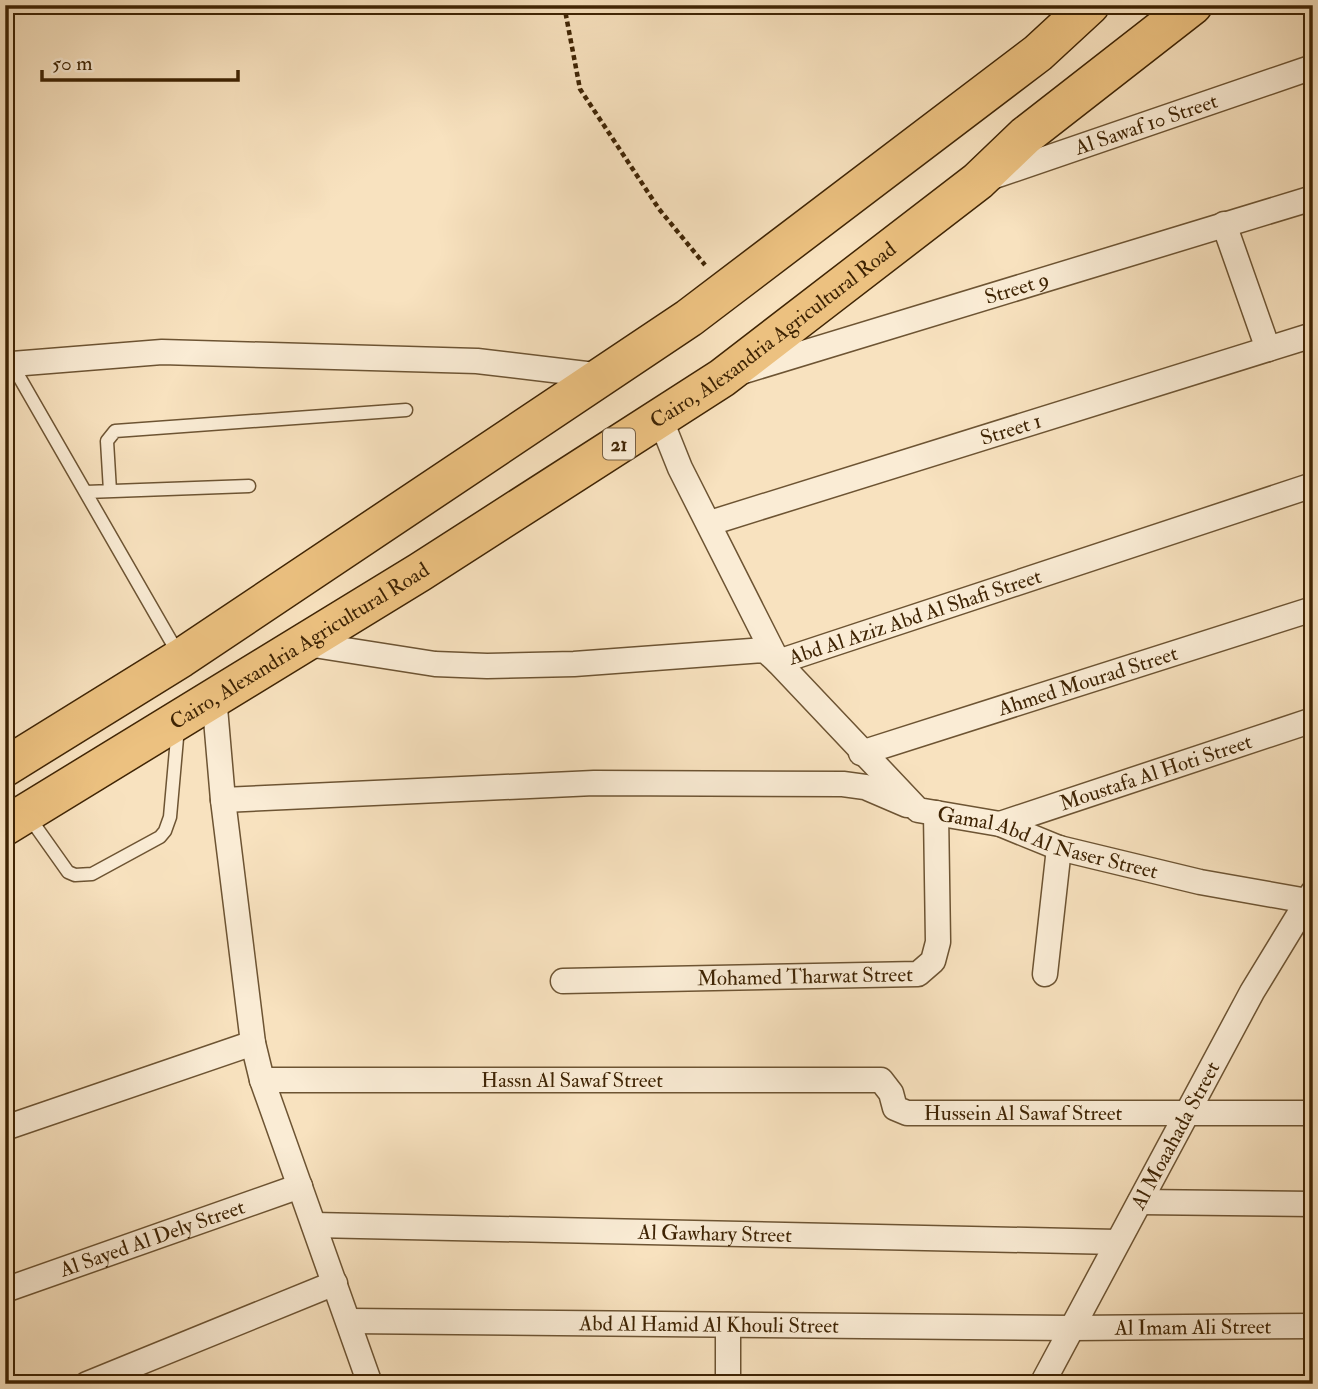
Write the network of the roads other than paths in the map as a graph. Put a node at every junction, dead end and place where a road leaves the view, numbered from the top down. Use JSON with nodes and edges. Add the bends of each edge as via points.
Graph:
{"nodes":[{"id":1,"x":1090,"y":5,"type":"edge"},
{"id":2,"x":1193,"y":5,"type":"edge"},
{"id":3,"x":1313,"y":67,"type":"edge"},
{"id":4,"x":978,"y":181,"type":"junction"},
{"id":5,"x":1313,"y":198,"type":"edge"},
{"id":6,"x":1224,"y":224,"type":"junction"},
{"id":7,"x":1313,"y":335,"type":"edge"},
{"id":8,"x":1268,"y":349,"type":"junction"},
{"id":9,"x":9,"y":359,"type":"edge"},
{"id":10,"x":603,"y":376,"type":"junction"},
{"id":11,"x":722,"y":378,"type":"junction"},
{"id":12,"x":406,"y":410,"type":"dead end"},
{"id":13,"x":660,"y":418,"type":"junction"},
{"id":14,"x":1313,"y":485,"type":"edge"},
{"id":15,"x":249,"y":486,"type":"dead end"},
{"id":16,"x":110,"y":491,"type":"junction"},
{"id":17,"x":86,"y":492,"type":"junction"},
{"id":18,"x":710,"y":523,"type":"junction"},
{"id":19,"x":1313,"y":609,"type":"edge"},
{"id":20,"x":301,"y":643,"type":"junction"},
{"id":21,"x":181,"y":658,"type":"junction"},
{"id":22,"x":778,"y":662,"type":"junction"},
{"id":23,"x":214,"y":696,"type":"junction"},
{"id":24,"x":178,"y":719,"type":"junction"},
{"id":25,"x":1313,"y":720,"type":"edge"},
{"id":26,"x":861,"y":752,"type":"junction"},
{"id":27,"x":5,"y":767,"type":"edge"},
{"id":28,"x":223,"y":800,"type":"junction"},
{"id":29,"x":927,"y":812,"type":"junction"},
{"id":30,"x":16,"y":820,"type":"edge"},
{"id":31,"x":1000,"y":824,"type":"junction"},
{"id":32,"x":1059,"y":848,"type":"junction"},
{"id":33,"x":1311,"y":899,"type":"edge"},
{"id":34,"x":1045,"y":974,"type":"dead end"},
{"id":35,"x":563,"y":981,"type":"dead end"},
{"id":36,"x":253,"y":1043,"type":"junction"},
{"id":37,"x":262,"y":1080,"type":"junction"},
{"id":38,"x":881,"y":1080,"type":"joint"},
{"id":39,"x":1313,"y":1113,"type":"edge"},
{"id":40,"x":1186,"y":1114,"type":"junction"},
{"id":41,"x":5,"y":1128,"type":"edge"},
{"id":42,"x":300,"y":1186,"type":"junction"},
{"id":43,"x":1140,"y":1202,"type":"junction"},
{"id":44,"x":1313,"y":1203,"type":"edge"},
{"id":45,"x":314,"y":1225,"type":"junction"},
{"id":46,"x":1117,"y":1242,"type":"junction"},
{"id":47,"x":335,"y":1283,"type":"junction"},
{"id":48,"x":5,"y":1290,"type":"edge"},
{"id":49,"x":349,"y":1321,"type":"junction"},
{"id":50,"x":728,"y":1325,"type":"junction"},
{"id":51,"x":1313,"y":1326,"type":"edge"},
{"id":52,"x":1072,"y":1328,"type":"junction"},
{"id":53,"x":87,"y":1384,"type":"edge"},
{"id":54,"x":370,"y":1384,"type":"edge"},
{"id":55,"x":728,"y":1384,"type":"edge"},
{"id":56,"x":1042,"y":1384,"type":"edge"}],
"edges":[{"from":1,"to":10,"type":"highway","via":[[1038,53],[726,290]]},
{"from":2,"to":4,"type":"highway","name":"Cairo, Alexandria Agricultural Road","number":"21","via":[[1025,136]]},
{"from":3,"to":4,"type":"street","name":"Al Sawaf 10 Street"},
{"from":4,"to":11,"type":"highway","name":"Cairo, Alexandria Agricultural Road","number":"21"},
{"from":5,"to":6,"type":"street","name":"Street 9"},
{"from":6,"to":8,"type":"street"},
{"from":6,"to":11,"type":"street","name":"Street 9"},
{"from":7,"to":8,"type":"street","name":"Street 1"},
{"from":8,"to":18,"type":"street","name":"Street 1"},
{"from":9,"to":10,"type":"street","via":[[162,352],[477,361]]},
{"from":9,"to":17,"type":"lane"},
{"from":10,"to":21,"type":"highway"},
{"from":11,"to":13,"type":"highway","name":"Cairo, Alexandria Agricultural Road","number":"21"},
{"from":12,"to":16,"type":"lane","via":[[115,431],[107,441]]},
{"from":13,"to":18,"type":"street","name":"Gamal Abd Al Naser Street"},
{"from":13,"to":20,"type":"highway","name":"Cairo, Alexandria Agricultural Road","number":"21"},
{"from":14,"to":22,"type":"street","name":"Abd Al Aziz Abd Al Shafi Street"},
{"from":15,"to":16,"type":"lane"},
{"from":16,"to":17,"type":"lane"},
{"from":17,"to":21,"type":"lane"},
{"from":18,"to":22,"type":"street","name":"Gamal Abd Al Naser Street"},
{"from":19,"to":26,"type":"street","name":"Ahmed Mourad Street"},
{"from":20,"to":22,"type":"street","name":"Abd Al Aziz Abd Al Shafi Street","via":[[461,665],[574,664],[765,650]]},
{"from":20,"to":23,"type":"highway","name":"Cairo, Alexandria Agricultural Road","number":"21"},
{"from":21,"to":27,"type":"highway"},
{"from":22,"to":26,"type":"street","name":"Gamal Abd Al Naser Street"},
{"from":23,"to":24,"type":"highway","name":"Cairo, Alexandria Agricultural Road","number":"21"},
{"from":23,"to":28,"type":"street"},
{"from":24,"to":30,"type":"highway","name":"Cairo, Alexandria Agricultural Road","number":"21"},
{"from":24,"to":30,"type":"lane","via":[[170,817],[160,837],[92,874],[75,875]]},
{"from":25,"to":31,"type":"street","name":"Moustafa Al Hoti Street"},
{"from":26,"to":29,"type":"street","name":"Gamal Abd Al Naser Street"},
{"from":28,"to":29,"type":"street","via":[[594,783],[843,784],[865,787]]},
{"from":28,"to":36,"type":"street"},
{"from":29,"to":31,"type":"street","name":"Gamal Abd Al Naser Street"},
{"from":29,"to":35,"type":"street","name":"Mohamed Tharwat Street","via":[[938,942],[933,961],[918,974]]},
{"from":31,"to":32,"type":"street","name":"Gamal Abd Al Naser Street"},
{"from":32,"to":33,"type":"street","name":"Gamal Abd Al Naser Street","via":[[1200,883]]},
{"from":32,"to":34,"type":"street"},
{"from":33,"to":40,"type":"street","name":"Al Moaahada Street","via":[[1252,992]]},
{"from":36,"to":37,"type":"street"},
{"from":36,"to":41,"type":"street"},
{"from":37,"to":38,"type":"street","name":"Hassn Al Sawaf Street"},
{"from":37,"to":42,"type":"street"},
{"from":38,"to":40,"type":"street","name":"Hussein Al Sawaf Street","via":[[895,1108],[906,1113]]},
{"from":39,"to":40,"type":"street","name":"Hussein Al Sawaf Street"},
{"from":40,"to":43,"type":"street","name":"Al Moaahada Street"},
{"from":42,"to":45,"type":"street"},
{"from":42,"to":48,"type":"street","name":"Al Sayed Al Dely Street"},
{"from":43,"to":44,"type":"street"},
{"from":43,"to":46,"type":"street","name":"Al Moaahada Street"},
{"from":45,"to":46,"type":"street","name":"Al Gawhary Street"},
{"from":45,"to":47,"type":"street"},
{"from":46,"to":52,"type":"street","name":"Al Moaahada Street"},
{"from":47,"to":49,"type":"street"},
{"from":47,"to":53,"type":"street"},
{"from":49,"to":50,"type":"street","name":"Abd Al Hamid Al Khouli Street"},
{"from":49,"to":54,"type":"street"},
{"from":50,"to":52,"type":"street","name":"Abd Al Hamid Al Khouli Street"},
{"from":50,"to":55,"type":"street"},
{"from":51,"to":52,"type":"street","name":"Al Imam Ali Street"},
{"from":52,"to":56,"type":"street","name":"Al Moaahada Street"}]}
